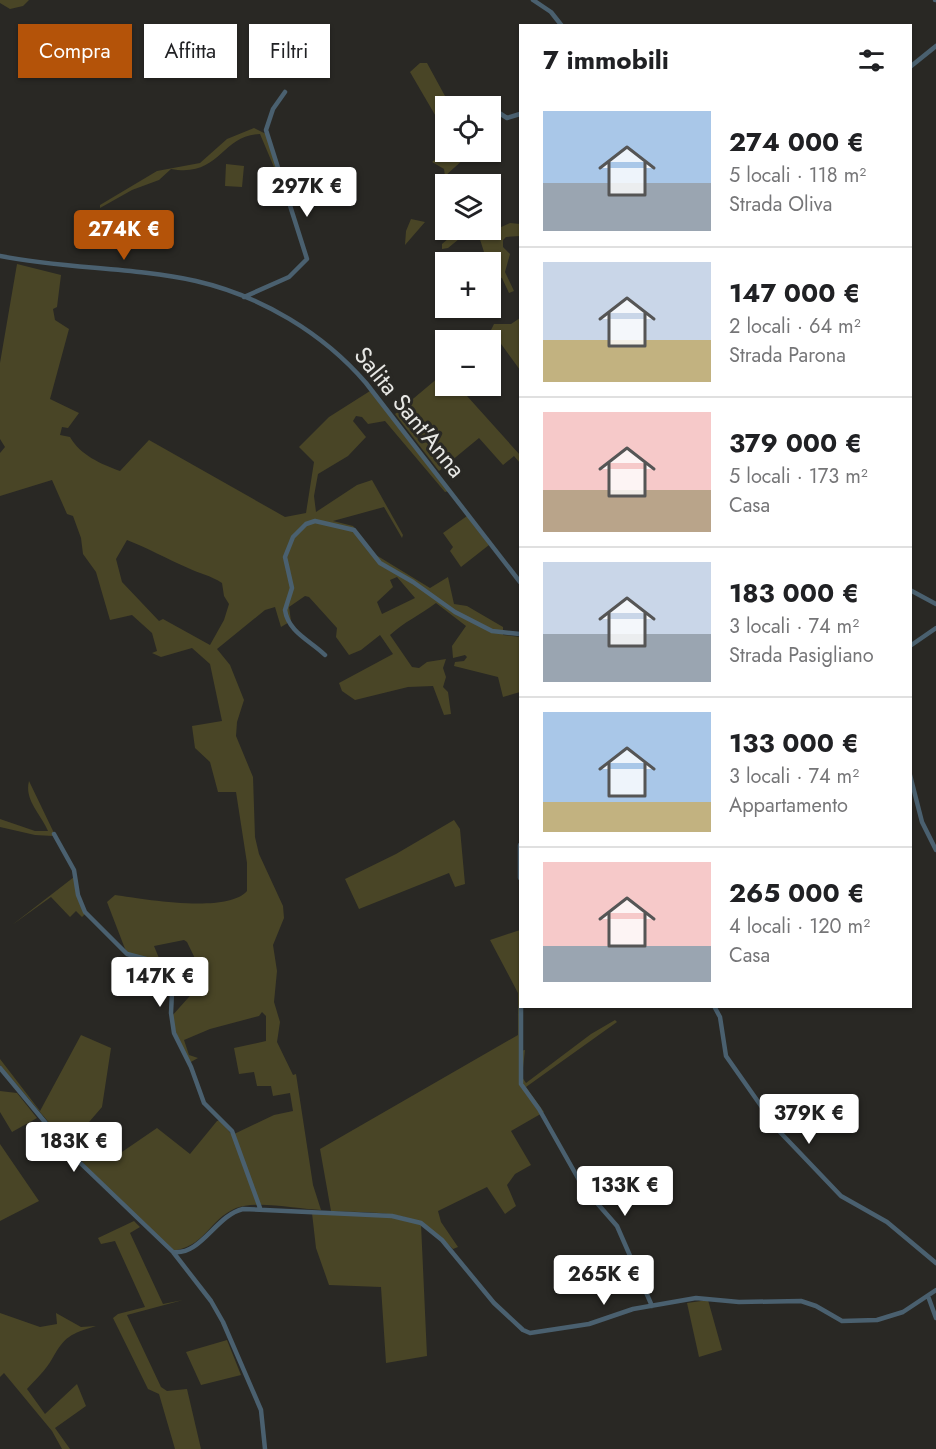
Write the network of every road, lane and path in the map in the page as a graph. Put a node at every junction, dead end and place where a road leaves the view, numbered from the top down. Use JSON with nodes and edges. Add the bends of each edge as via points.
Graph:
{"nodes":[{"id":1,"x":533,"y":0,"type":"edge"},
{"id":2,"x":560,"y":24,"type":"edge"},
{"id":3,"x":936,"y":46,"type":"edge"},
{"id":4,"x":912,"y":65,"type":"edge"},
{"id":5,"x":285,"y":92,"type":"dead end"},
{"id":6,"x":501,"y":114,"type":"edge"},
{"id":7,"x":519,"y":114,"type":"edge"},
{"id":8,"x":0,"y":256,"type":"edge"},
{"id":9,"x":242,"y":296,"type":"junction"},
{"id":10,"x":519,"y":581,"type":"edge"},
{"id":11,"x":912,"y":591,"type":"edge"},
{"id":12,"x":936,"y":604,"type":"edge"},
{"id":13,"x":936,"y":628,"type":"edge"},
{"id":14,"x":519,"y":634,"type":"edge"},
{"id":15,"x":912,"y":645,"type":"edge"},
{"id":16,"x":325,"y":656,"type":"dead end"},
{"id":17,"x":912,"y":783,"type":"edge"},
{"id":18,"x":54,"y":834,"type":"dead end"},
{"id":19,"x":936,"y":850,"type":"edge"},
{"id":20,"x":521,"y":1008,"type":"edge"},
{"id":21,"x":715,"y":1008,"type":"edge"},
{"id":22,"x":0,"y":1068,"type":"edge"},
{"id":23,"x":260,"y":1209,"type":"junction"},
{"id":24,"x":173,"y":1252,"type":"junction"},
{"id":25,"x":186,"y":1252,"type":"junction"},
{"id":26,"x":936,"y":1263,"type":"edge"},
{"id":27,"x":182,"y":1264,"type":"junction"},
{"id":28,"x":932,"y":1292,"type":"edge"},
{"id":29,"x":652,"y":1306,"type":"junction"},
{"id":30,"x":936,"y":1318,"type":"edge"},
{"id":31,"x":265,"y":1449,"type":"edge"}],
"edges":[{"from":1,"to":2,"type":"street"},
{"from":3,"to":4,"type":"street"},
{"from":5,"to":9,"type":"street","via":[[273,110],[267,130],[307,260],[285,280]]},
{"from":6,"to":7,"type":"street","via":[[507,118]]},
{"from":8,"to":9,"type":"street","name":"Salita Sant'Anna","via":[[177,278]]},
{"from":9,"to":10,"type":"street","name":"Salita Sant'Anna","via":[[311,332],[350,364]]},
{"from":11,"to":12,"type":"street"},
{"from":13,"to":15,"type":"street"},
{"from":14,"to":16,"type":"street","via":[[489,630],[455,612],[381,563],[354,530],[315,521],[293,537],[285,557],[292,588],[285,610],[292,628]]},
{"from":17,"to":19,"type":"street","via":[[922,822]]},
{"from":18,"to":23,"type":"street","via":[[74,870],[85,912],[127,954],[161,963],[173,972],[174,1034],[204,1103],[232,1131]]},
{"from":20,"to":29,"type":"street","via":[[521,1084],[588,1195],[617,1226]]},
{"from":21,"to":26,"type":"street","via":[[726,1056],[778,1130],[841,1196],[887,1222]]},
{"from":22,"to":24,"type":"street","via":[[74,1157]]},
{"from":23,"to":25,"type":"street","via":[[233,1212]]},
{"from":23,"to":29,"type":"street","via":[[392,1216],[421,1223],[437,1234],[494,1303],[530,1334],[589,1324],[622,1311]]},
{"from":24,"to":25,"type":"street"},
{"from":24,"to":27,"type":"street"},
{"from":25,"to":27,"type":"street"},
{"from":27,"to":31,"type":"street","via":[[224,1322],[261,1410]]},
{"from":28,"to":29,"type":"street","via":[[893,1316],[856,1321],[834,1318],[801,1302],[707,1298]]},
{"from":28,"to":30,"type":"street"}]}
